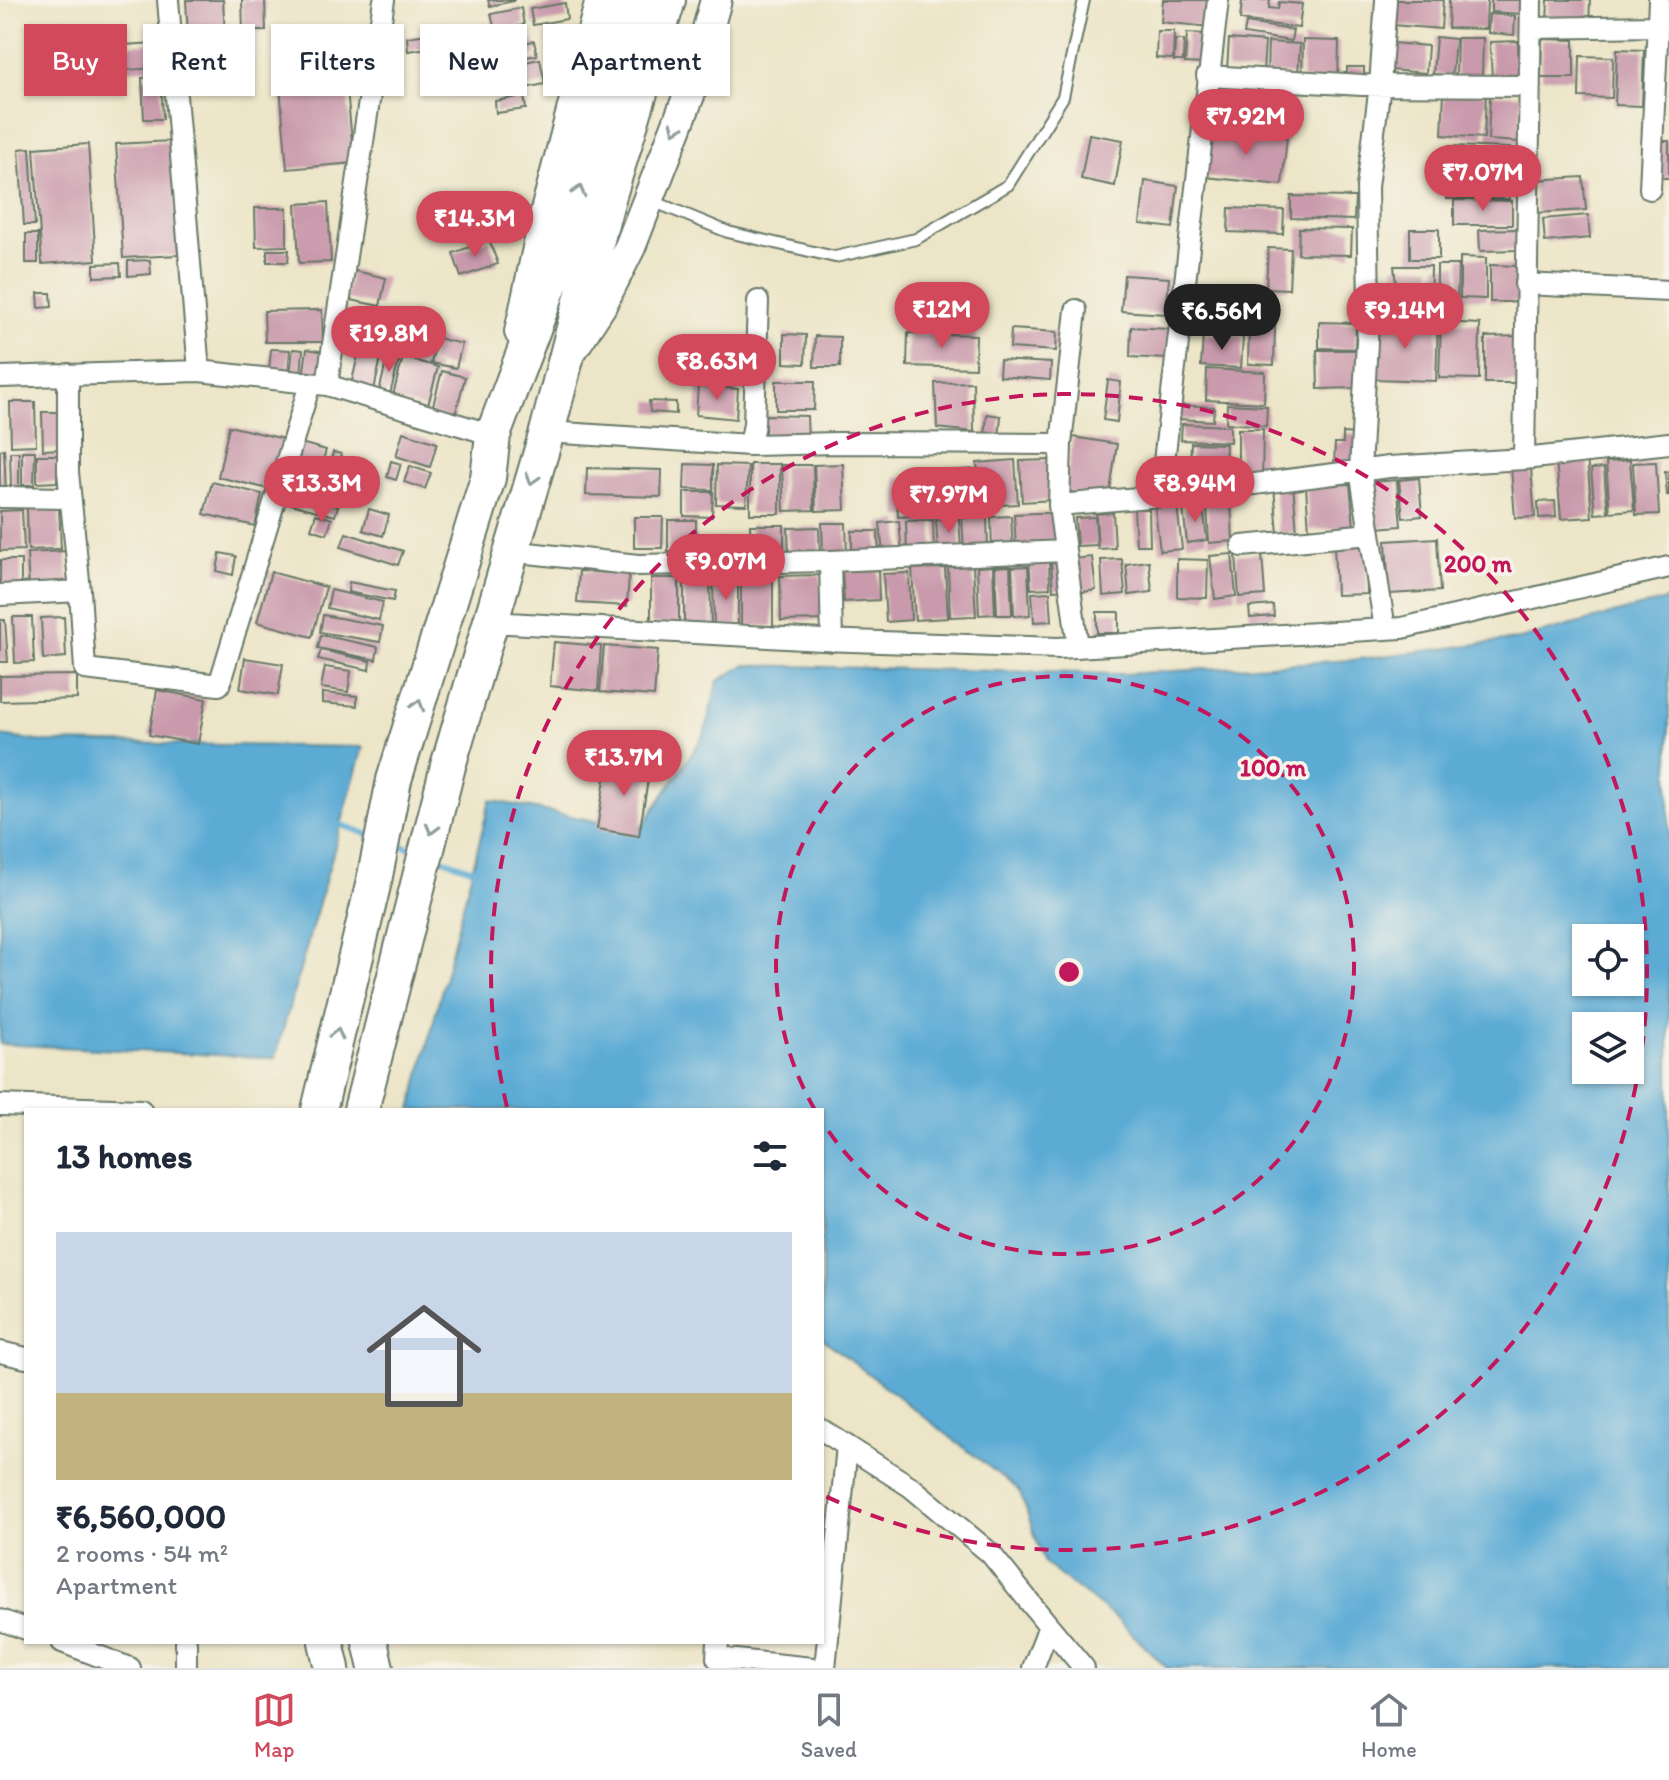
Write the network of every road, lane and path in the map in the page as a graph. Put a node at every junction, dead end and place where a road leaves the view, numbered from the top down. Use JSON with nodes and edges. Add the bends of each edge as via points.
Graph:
{"nodes":[{"id":1,"x":168,"y":0,"type":"edge"},
{"id":2,"x":384,"y":0,"type":"edge"},
{"id":3,"x":601,"y":0,"type":"edge"},
{"id":4,"x":634,"y":0,"type":"edge"},
{"id":5,"x":668,"y":0,"type":"edge"},
{"id":6,"x":716,"y":0,"type":"edge"},
{"id":7,"x":1084,"y":0,"type":"edge"},
{"id":8,"x":1218,"y":0,"type":"edge"},
{"id":9,"x":1386,"y":0,"type":"edge"},
{"id":10,"x":1531,"y":0,"type":"edge"},
{"id":11,"x":1659,"y":0,"type":"edge"},
{"id":12,"x":1658,"y":26,"type":"junction"},
{"id":13,"x":1531,"y":28,"type":"junction"},
{"id":14,"x":1207,"y":76,"type":"junction"},
{"id":15,"x":1380,"y":85,"type":"junction"},
{"id":16,"x":1530,"y":86,"type":"junction"},
{"id":17,"x":1650,"y":189,"type":"dead end"},
{"id":18,"x":648,"y":200,"type":"junction"},
{"id":19,"x":1525,"y":284,"type":"junction"},
{"id":20,"x":1669,"y":291,"type":"edge"},
{"id":21,"x":758,"y":301,"type":"dead end"},
{"id":22,"x":1076,"y":310,"type":"dead end"},
{"id":23,"x":565,"y":359,"type":"junction"},
{"id":24,"x":199,"y":371,"type":"junction"},
{"id":25,"x":68,"y":374,"type":"junction"},
{"id":26,"x":0,"y":377,"type":"edge"},
{"id":27,"x":318,"y":384,"type":"junction"},
{"id":28,"x":547,"y":432,"type":"junction"},
{"id":29,"x":493,"y":435,"type":"junction"},
{"id":30,"x":1669,"y":443,"type":"edge"},
{"id":31,"x":1061,"y":444,"type":"junction"},
{"id":32,"x":750,"y":445,"type":"junction"},
{"id":33,"x":1524,"y":459,"type":"junction"},
{"id":34,"x":1360,"y":470,"type":"junction"},
{"id":35,"x":1160,"y":496,"type":"junction"},
{"id":36,"x":0,"y":497,"type":"edge"},
{"id":37,"x":70,"y":498,"type":"junction"},
{"id":38,"x":1059,"y":505,"type":"junction"},
{"id":39,"x":1370,"y":534,"type":"junction"},
{"id":40,"x":1242,"y":546,"type":"dead end"},
{"id":41,"x":510,"y":551,"type":"junction"},
{"id":42,"x":1065,"y":551,"type":"junction"},
{"id":43,"x":830,"y":561,"type":"junction"},
{"id":44,"x":1669,"y":567,"type":"edge"},
{"id":45,"x":80,"y":591,"type":"junction"},
{"id":46,"x":0,"y":595,"type":"edge"},
{"id":47,"x":489,"y":622,"type":"junction"},
{"id":48,"x":1385,"y":629,"type":"junction"},
{"id":49,"x":832,"y":641,"type":"junction"},
{"id":50,"x":1078,"y":647,"type":"junction"},
{"id":51,"x":0,"y":1105,"type":"edge"},
{"id":52,"x":85,"y":1108,"type":"edge"},
{"id":53,"x":319,"y":1108,"type":"edge"},
{"id":54,"x":361,"y":1108,"type":"edge"},
{"id":55,"x":0,"y":1352,"type":"edge"},
{"id":56,"x":24,"y":1358,"type":"edge"},
{"id":57,"x":824,"y":1431,"type":"edge"},
{"id":58,"x":847,"y":1446,"type":"junction"},
{"id":59,"x":0,"y":1620,"type":"edge"},
{"id":60,"x":1049,"y":1626,"type":"junction"},
{"id":61,"x":24,"y":1628,"type":"edge"},
{"id":62,"x":67,"y":1644,"type":"edge"},
{"id":63,"x":186,"y":1644,"type":"edge"},
{"id":64,"x":326,"y":1644,"type":"edge"},
{"id":65,"x":370,"y":1644,"type":"edge"},
{"id":66,"x":717,"y":1656,"type":"edge"},
{"id":67,"x":130,"y":1668,"type":"edge"},
{"id":68,"x":186,"y":1668,"type":"edge"},
{"id":69,"x":332,"y":1668,"type":"edge"},
{"id":70,"x":376,"y":1668,"type":"edge"},
{"id":71,"x":812,"y":1668,"type":"edge"},
{"id":72,"x":825,"y":1668,"type":"edge"},
{"id":73,"x":1033,"y":1668,"type":"edge"},
{"id":74,"x":1084,"y":1668,"type":"edge"}],
"edges":[{"from":1,"to":24,"type":"street"},
{"from":2,"to":27,"type":"street"},
{"from":3,"to":29,"type":"main road"},
{"from":29,"to":4,"type":"highway","one_way":true,"via":[[561,255]]},
{"from":5,"to":23,"type":"highway"},
{"from":6,"to":18,"type":"main road","one_way":true,"via":[[691,90]]},
{"from":7,"to":18,"type":"lane","via":[[1063,97],[1008,185],[916,239],[835,257],[728,232]]},
{"from":8,"to":14,"type":"street"},
{"from":9,"to":15,"type":"street"},
{"from":10,"to":13,"type":"street"},
{"from":11,"to":12,"type":"street"},
{"from":12,"to":13,"type":"street"},
{"from":12,"to":17,"type":"street"},
{"from":13,"to":16,"type":"street"},
{"from":14,"to":15,"type":"street"},
{"from":14,"to":35,"type":"street"},
{"from":15,"to":16,"type":"street"},
{"from":15,"to":34,"type":"street","via":[[1367,187],[1369,305]]},
{"from":16,"to":19,"type":"street"},
{"from":18,"to":23,"type":"main road","via":[[601,305]]},
{"from":19,"to":20,"type":"street"},
{"from":19,"to":33,"type":"street"},
{"from":21,"to":32,"type":"street"},
{"from":22,"to":31,"type":"street"},
{"from":23,"to":28,"type":"highway"},
{"from":24,"to":25,"type":"street"},
{"from":24,"to":27,"type":"street"},
{"from":25,"to":26,"type":"street"},
{"from":25,"to":37,"type":"street"},
{"from":27,"to":29,"type":"street"},
{"from":27,"to":45,"type":"street","via":[[219,685],[85,669]]},
{"from":28,"to":32,"type":"street"},
{"from":28,"to":41,"type":"highway","one_way":true},
{"from":53,"to":29,"type":"highway","one_way":true,"via":[[394,780],[488,478]]},
{"from":30,"to":33,"type":"street"},
{"from":31,"to":32,"type":"street"},
{"from":31,"to":38,"type":"street"},
{"from":33,"to":34,"type":"street"},
{"from":34,"to":35,"type":"street"},
{"from":34,"to":39,"type":"street"},
{"from":35,"to":38,"type":"street"},
{"from":36,"to":37,"type":"street"},
{"from":37,"to":45,"type":"street"},
{"from":38,"to":42,"type":"street"},
{"from":39,"to":40,"type":"street"},
{"from":39,"to":48,"type":"street"},
{"from":41,"to":43,"type":"street","via":[[638,565]]},
{"from":41,"to":47,"type":"highway"},
{"from":42,"to":43,"type":"street"},
{"from":42,"to":50,"type":"street"},
{"from":43,"to":49,"type":"street"},
{"from":44,"to":48,"type":"street"},
{"from":45,"to":46,"type":"street"},
{"from":47,"to":49,"type":"street"},
{"from":47,"to":54,"type":"highway","one_way":true},
{"from":48,"to":50,"type":"street"},
{"from":49,"to":50,"type":"street"},
{"from":51,"to":52,"type":"street"},
{"from":55,"to":56,"type":"street"},
{"from":57,"to":58,"type":"street"},
{"from":58,"to":60,"type":"street","via":[[911,1487],[990,1553]]},
{"from":58,"to":72,"type":"street"},
{"from":59,"to":61,"type":"street"},
{"from":60,"to":73,"type":"street"},
{"from":60,"to":74,"type":"street"},
{"from":62,"to":67,"type":"street"},
{"from":63,"to":68,"type":"street"},
{"from":64,"to":69,"type":"highway"},
{"from":65,"to":70,"type":"highway"},
{"from":66,"to":71,"type":"street"}]}
